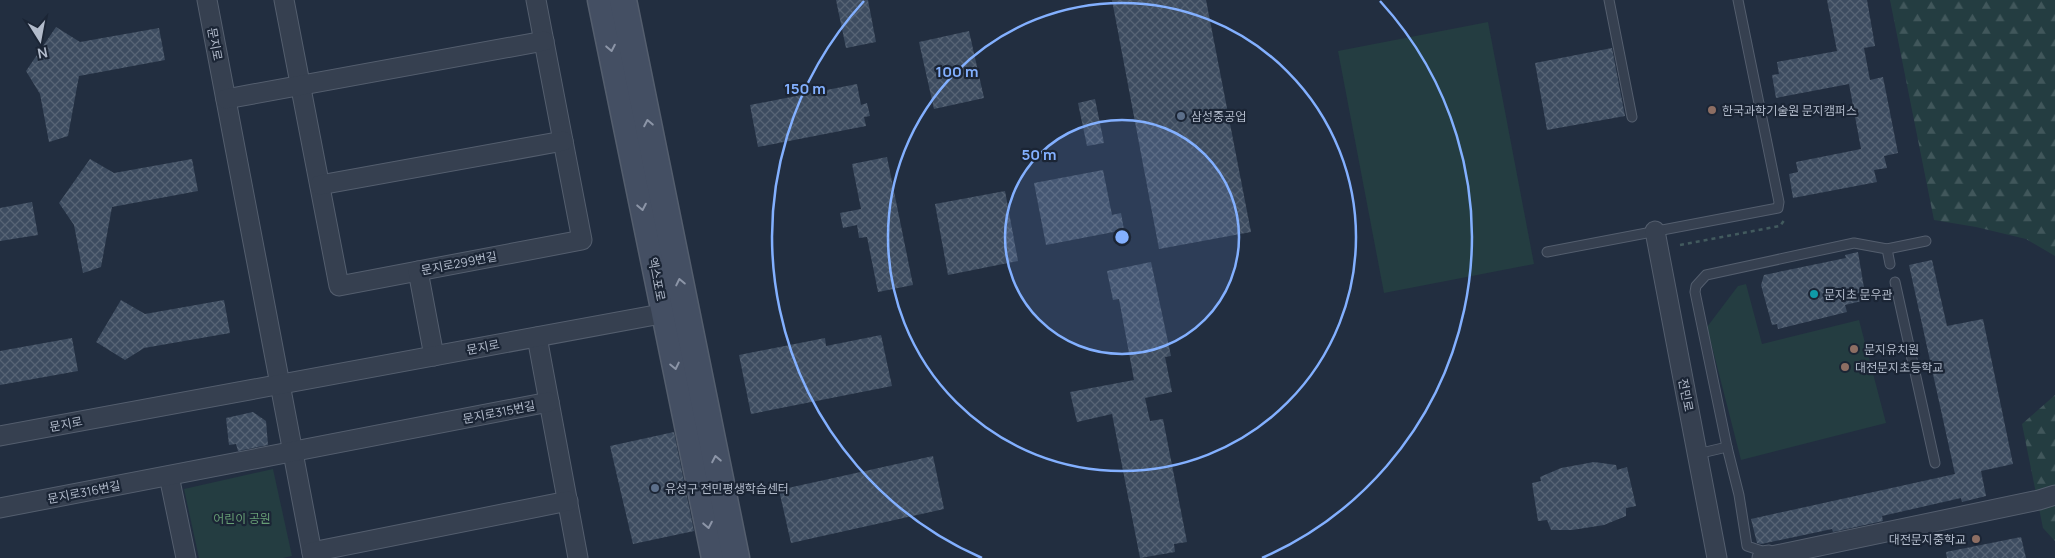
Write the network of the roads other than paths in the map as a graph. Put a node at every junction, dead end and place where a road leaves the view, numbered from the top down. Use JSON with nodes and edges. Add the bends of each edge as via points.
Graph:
{"nodes":[{"id":1,"x":206,"y":0,"type":"edge"},
{"id":2,"x":284,"y":0,"type":"edge"},
{"id":3,"x":536,"y":0,"type":"edge"},
{"id":4,"x":601,"y":0,"type":"edge"},
{"id":5,"x":623,"y":0,"type":"edge"},
{"id":6,"x":1609,"y":0,"type":"edge"},
{"id":7,"x":1738,"y":0,"type":"edge"},
{"id":8,"x":544,"y":41,"type":"junction"},
{"id":9,"x":301,"y":85,"type":"junction"},
{"id":10,"x":226,"y":99,"type":"junction"},
{"id":11,"x":1632,"y":117,"type":"dead end"},
{"id":12,"x":563,"y":141,"type":"junction"},
{"id":13,"x":320,"y":185,"type":"junction"},
{"id":14,"x":1656,"y":231,"type":"junction"},
{"id":15,"x":1926,"y":241,"type":"dead end"},
{"id":16,"x":1887,"y":249,"type":"junction"},
{"id":17,"x":1547,"y":252,"type":"dead end"},
{"id":18,"x":1890,"y":264,"type":"dead end"},
{"id":19,"x":418,"y":271,"type":"junction"},
{"id":20,"x":1894,"y":282,"type":"dead end"},
{"id":21,"x":675,"y":311,"type":"junction"},
{"id":22,"x":537,"y":337,"type":"junction"},
{"id":23,"x":434,"y":356,"type":"junction"},
{"id":24,"x":280,"y":383,"type":"junction"},
{"id":25,"x":549,"y":402,"type":"junction"},
{"id":26,"x":0,"y":436,"type":"edge"},
{"id":27,"x":1728,"y":447,"type":"junction"},
{"id":28,"x":293,"y":452,"type":"junction"},
{"id":29,"x":1697,"y":454,"type":"junction"},
{"id":30,"x":1935,"y":463,"type":"dead end"},
{"id":31,"x":169,"y":476,"type":"junction"},
{"id":32,"x":2055,"y":496,"type":"edge"},
{"id":33,"x":568,"y":501,"type":"junction"},
{"id":34,"x":0,"y":508,"type":"edge"},
{"id":35,"x":1817,"y":540,"type":"dead end"},
{"id":36,"x":313,"y":555,"type":"edge"},
{"id":37,"x":186,"y":558,"type":"edge"},
{"id":38,"x":578,"y":558,"type":"edge"},
{"id":39,"x":715,"y":558,"type":"edge"},
{"id":40,"x":736,"y":558,"type":"edge"},
{"id":41,"x":1718,"y":558,"type":"edge"},
{"id":42,"x":1762,"y":558,"type":"edge"}],
"edges":[{"from":1,"to":10,"type":"street","name":"문지로"},
{"from":2,"to":9,"type":"street","name":"문지로299번길"},
{"from":3,"to":8,"type":"street","name":"문지로299번길"},
{"from":4,"to":21,"type":"main road","name":"엑스포로","one_way":true},
{"from":21,"to":5,"type":"main road","name":"엑스포로","one_way":true},
{"from":6,"to":11,"type":"lane"},
{"from":7,"to":14,"type":"lane","via":[[1778,208]]},
{"from":8,"to":9,"type":"street"},
{"from":8,"to":12,"type":"street","name":"문지로299번길"},
{"from":9,"to":10,"type":"street"},
{"from":9,"to":13,"type":"street","name":"문지로299번길"},
{"from":10,"to":24,"type":"street","name":"문지로"},
{"from":12,"to":13,"type":"street"},
{"from":12,"to":19,"type":"street","name":"문지로299번길","via":[[582,240]]},
{"from":13,"to":19,"type":"street","name":"문지로299번길","via":[[339,286]]},
{"from":14,"to":17,"type":"lane"},
{"from":14,"to":29,"type":"street","name":"전민로"},
{"from":15,"to":16,"type":"lane"},
{"from":16,"to":18,"type":"lane"},
{"from":16,"to":27,"type":"lane","via":[[1854,242],[1706,275],[1700,280],[1695,292]]},
{"from":19,"to":23,"type":"street"},
{"from":20,"to":30,"type":"lane"},
{"from":21,"to":22,"type":"street","name":"문지로"},
{"from":21,"to":39,"type":"main road","name":"엑스포로","one_way":true},
{"from":40,"to":21,"type":"main road","name":"엑스포로","one_way":true},
{"from":22,"to":23,"type":"street","name":"문지로"},
{"from":22,"to":25,"type":"street"},
{"from":23,"to":24,"type":"street","name":"문지로"},
{"from":24,"to":26,"type":"street","name":"문지로"},
{"from":24,"to":28,"type":"street","name":"문지로"},
{"from":25,"to":28,"type":"street","name":"문지로315번길"},
{"from":25,"to":33,"type":"street","name":"문지로315번길"},
{"from":27,"to":29,"type":"lane"},
{"from":27,"to":35,"type":"lane","via":[[1748,546],[1762,551]]},
{"from":28,"to":31,"type":"street","name":"문지로316번길"},
{"from":28,"to":36,"type":"street","name":"문지로"},
{"from":29,"to":41,"type":"street","name":"전민로"},
{"from":31,"to":34,"type":"street","name":"문지로316번길"},
{"from":31,"to":37,"type":"street"},
{"from":32,"to":42,"type":"street"},
{"from":33,"to":36,"type":"street","name":"문지로"},
{"from":33,"to":38,"type":"street","name":"문지로315번길"}]}
